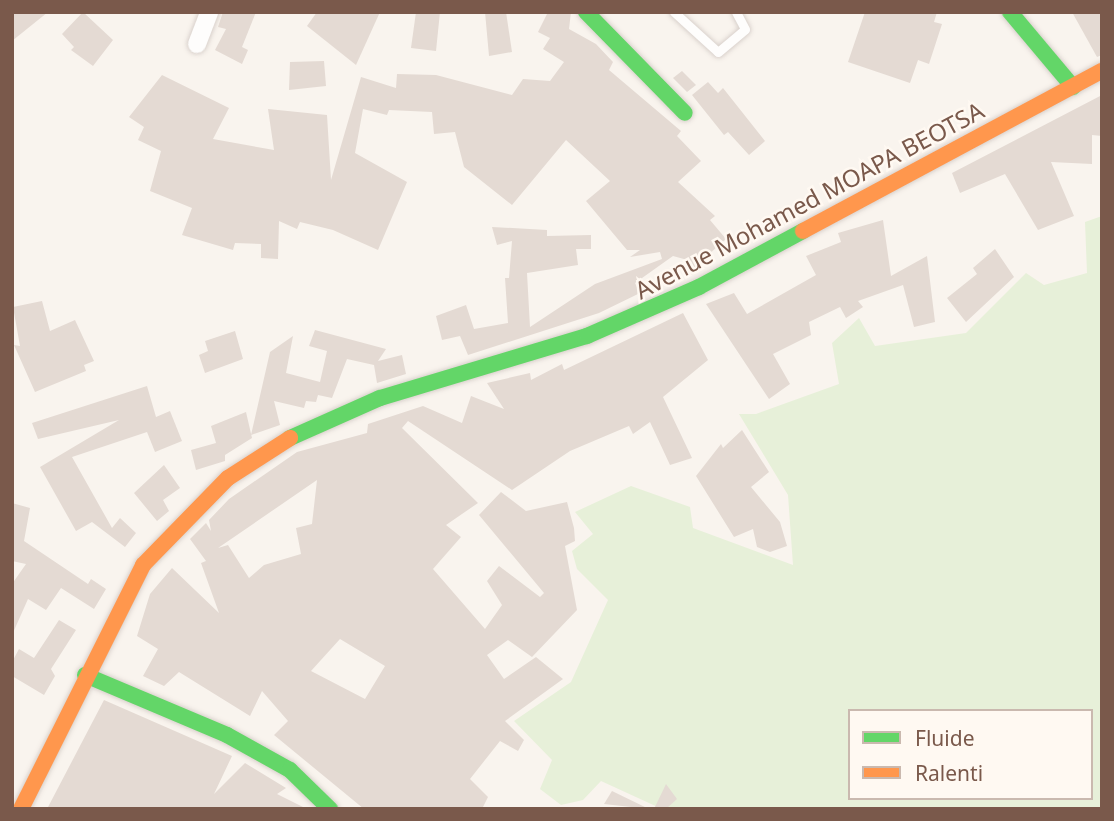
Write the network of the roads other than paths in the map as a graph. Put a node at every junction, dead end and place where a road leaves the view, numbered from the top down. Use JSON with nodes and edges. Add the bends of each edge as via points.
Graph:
{"nodes":[{"id":1,"x":209,"y":12,"type":"edge"},
{"id":2,"x":586,"y":12,"type":"edge"},
{"id":3,"x":674,"y":12,"type":"edge"},
{"id":4,"x":736,"y":12,"type":"edge"},
{"id":5,"x":1010,"y":12,"type":"edge"},
{"id":6,"x":197,"y":44,"type":"dead end"},
{"id":7,"x":1102,"y":71,"type":"edge"},
{"id":8,"x":1073,"y":87,"type":"junction"},
{"id":9,"x":685,"y":113,"type":"dead end"},
{"id":10,"x":86,"y":675,"type":"junction"},
{"id":11,"x":12,"y":802,"type":"edge"},
{"id":12,"x":21,"y":808,"type":"edge"},
{"id":13,"x":330,"y":809,"type":"edge"}],
"edges":[{"from":1,"to":6,"type":"street"},
{"from":2,"to":9,"type":"main road"},
{"from":3,"to":4,"type":"lane","via":[[718,52],[745,29]]},
{"from":5,"to":8,"type":"main road"},
{"from":7,"to":8,"type":"main road","name":"Avenue Mohamed MOAPA BEOTSA"},
{"from":8,"to":10,"type":"main road","name":"Avenue Mohamed MOAPA BEOTSA","via":[[668,301],[587,336],[380,398],[277,444],[228,478],[144,565]]},
{"from":10,"to":12,"type":"main road","name":"Avenue Mohamed MOAPA BEOTSA"},
{"from":10,"to":13,"type":"main road","via":[[270,758],[290,770]]},
{"from":11,"to":12,"type":"street"}]}
